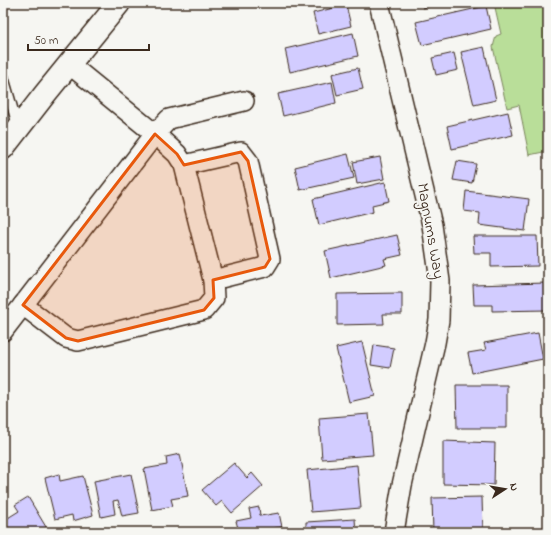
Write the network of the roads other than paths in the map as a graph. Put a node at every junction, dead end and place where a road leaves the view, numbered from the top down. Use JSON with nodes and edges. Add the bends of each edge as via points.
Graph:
{"nodes":[{"id":1,"x":120,"y":3,"type":"edge"},
{"id":2,"x":379,"y":3,"type":"edge"},
{"id":3,"x":69,"y":64,"type":"junction"},
{"id":4,"x":3,"y":75,"type":"edge"},
{"id":5,"x":244,"y":100,"type":"dead end"},
{"id":6,"x":18,"y":129,"type":"junction"},
{"id":7,"x":155,"y":134,"type":"junction"},
{"id":8,"x":3,"y":148,"type":"edge"},
{"id":9,"x":184,"y":165,"type":"junction"},
{"id":10,"x":214,"y":280,"type":"junction"},
{"id":11,"x":23,"y":305,"type":"junction"},
{"id":12,"x":3,"y":331,"type":"edge"},
{"id":13,"x":394,"y":532,"type":"edge"}],
"edges":[{"from":1,"to":3,"type":"main road"},
{"from":2,"to":13,"type":"street","name":"Magnums Way","via":[[432,225],[440,282],[435,343],[402,485]]},
{"from":3,"to":6,"type":"main road"},
{"from":3,"to":7,"type":"street"},
{"from":4,"to":6,"type":"lane"},
{"from":5,"to":7,"type":"street","via":[[169,119]]},
{"from":6,"to":8,"type":"main road"},
{"from":7,"to":9,"type":"street","via":[[177,154]]},
{"from":7,"to":11,"type":"street"},
{"from":9,"to":10,"type":"street"},
{"from":9,"to":10,"type":"street","via":[[241,152],[248,161],[270,259],[265,267]]},
{"from":10,"to":11,"type":"street","via":[[214,298],[204,310],[78,341],[66,338]]},
{"from":11,"to":12,"type":"street"}]}
